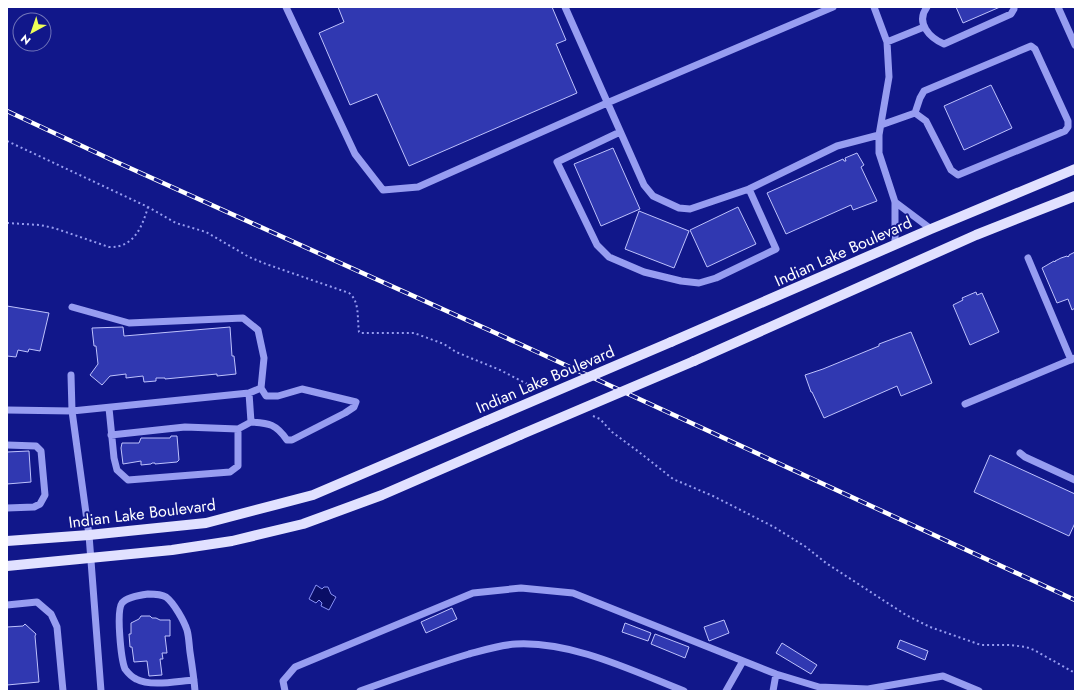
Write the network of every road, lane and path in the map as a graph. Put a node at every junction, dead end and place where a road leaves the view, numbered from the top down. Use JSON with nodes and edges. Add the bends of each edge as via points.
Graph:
{"nodes":[{"id":1,"x":286,"y":7,"type":"edge"},
{"id":2,"x":565,"y":7,"type":"edge"},
{"id":3,"x":833,"y":7,"type":"edge"},
{"id":4,"x":874,"y":7,"type":"edge"},
{"id":5,"x":927,"y":7,"type":"edge"},
{"id":6,"x":1014,"y":7,"type":"edge"},
{"id":7,"x":1058,"y":7,"type":"edge"},
{"id":8,"x":924,"y":27,"type":"junction"},
{"id":9,"x":887,"y":42,"type":"junction"},
{"id":10,"x":1075,"y":45,"type":"edge"},
{"id":11,"x":607,"y":103,"type":"junction"},
{"id":12,"x":915,"y":113,"type":"junction"},
{"id":13,"x":881,"y":125,"type":"junction"},
{"id":14,"x":620,"y":132,"type":"junction"},
{"id":15,"x":879,"y":135,"type":"junction"},
{"id":16,"x":1075,"y":169,"type":"edge"},
{"id":17,"x":749,"y":189,"type":"junction"},
{"id":18,"x":1075,"y":196,"type":"edge"},
{"id":19,"x":895,"y":202,"type":"junction"},
{"id":20,"x":148,"y":207,"type":"dead end"},
{"id":21,"x":7,"y":223,"type":"edge"},
{"id":22,"x":931,"y":229,"type":"junction"},
{"id":23,"x":896,"y":245,"type":"junction"},
{"id":24,"x":1028,"y":258,"type":"dead end"},
{"id":25,"x":72,"y":308,"type":"dead end"},
{"id":26,"x":1073,"y":359,"type":"edge"},
{"id":27,"x":71,"y":375,"type":"dead end"},
{"id":28,"x":261,"y":388,"type":"junction"},
{"id":29,"x":249,"y":392,"type":"junction"},
{"id":30,"x":965,"y":404,"type":"dead end"},
{"id":31,"x":109,"y":408,"type":"junction"},
{"id":32,"x":7,"y":410,"type":"edge"},
{"id":33,"x":72,"y":412,"type":"junction"},
{"id":34,"x":251,"y":422,"type":"junction"},
{"id":35,"x":238,"y":429,"type":"junction"},
{"id":36,"x":111,"y":435,"type":"junction"},
{"id":37,"x":7,"y":444,"type":"edge"},
{"id":38,"x":1020,"y":453,"type":"dead end"},
{"id":39,"x":1075,"y":480,"type":"edge"},
{"id":40,"x":7,"y":508,"type":"edge"},
{"id":41,"x":89,"y":535,"type":"junction"},
{"id":42,"x":7,"y":541,"type":"edge"},
{"id":43,"x":91,"y":558,"type":"junction"},
{"id":44,"x":7,"y":566,"type":"edge"},
{"id":45,"x":7,"y":605,"type":"edge"},
{"id":46,"x":743,"y":661,"type":"junction"},
{"id":47,"x":776,"y":674,"type":"junction"},
{"id":48,"x":194,"y":680,"type":"junction"},
{"id":49,"x":63,"y":691,"type":"edge"},
{"id":50,"x":101,"y":691,"type":"edge"},
{"id":51,"x":195,"y":691,"type":"edge"},
{"id":52,"x":285,"y":691,"type":"edge"},
{"id":53,"x":360,"y":691,"type":"edge"},
{"id":54,"x":684,"y":691,"type":"edge"},
{"id":55,"x":726,"y":691,"type":"edge"},
{"id":56,"x":773,"y":691,"type":"edge"},
{"id":57,"x":979,"y":691,"type":"edge"}],
"edges":[{"from":1,"to":11,"type":"street","via":[[355,154],[383,190],[418,187]]},
{"from":2,"to":11,"type":"street"},
{"from":3,"to":11,"type":"street"},
{"from":4,"to":9,"type":"street"},
{"from":5,"to":8,"type":"street","via":[[922,15]]},
{"from":6,"to":8,"type":"street","via":[[1011,14],[944,44],[934,40]]},
{"from":7,"to":10,"type":"street"},
{"from":8,"to":9,"type":"street"},
{"from":9,"to":13,"type":"street","via":[[889,78]]},
{"from":11,"to":14,"type":"street"},
{"from":12,"to":12,"type":"street","via":[[926,121],[951,170],[958,175],[1065,131],[1068,127],[1068,121],[1035,49],[1031,46],[924,91]]},
{"from":12,"to":13,"type":"street"},
{"from":13,"to":15,"type":"street"},
{"from":14,"to":17,"type":"street","via":[[644,184],[653,196],[679,208],[690,209]]},
{"from":14,"to":17,"type":"street","via":[[557,162],[597,245],[609,257],[644,272],[699,283],[716,278],[776,249]]},
{"from":15,"to":17,"type":"street","via":[[837,146]]},
{"from":15,"to":19,"type":"street","via":[[879,153]]},
{"from":16,"to":22,"type":"main road","name":"Indian Lake Boulevard"},
{"from":18,"to":43,"type":"main road","bridge":true,"via":[[976,236],[382,495],[303,524],[232,541]]},
{"from":19,"to":22,"type":"street"},
{"from":19,"to":23,"type":"street"},
{"from":20,"to":21,"type":"path","via":[[138,232],[117,248],[109,248],[54,228]]},
{"from":22,"to":23,"type":"main road","name":"Indian Lake Boulevard"},
{"from":23,"to":41,"type":"main road","name":"Indian Lake Boulevard","bridge":true,"via":[[313,495],[206,523]]},
{"from":24,"to":26,"type":"street"},
{"from":25,"to":28,"type":"street","via":[[129,323],[243,318],[258,330],[264,358]]},
{"from":26,"to":30,"type":"street"},
{"from":27,"to":33,"type":"street"},
{"from":28,"to":29,"type":"street"},
{"from":28,"to":34,"type":"street","via":[[266,396],[278,396],[302,389],[356,402],[346,413],[292,440],[287,440],[278,428],[267,423]]},
{"from":29,"to":31,"type":"street"},
{"from":29,"to":34,"type":"street"},
{"from":31,"to":33,"type":"street"},
{"from":31,"to":36,"type":"street"},
{"from":32,"to":33,"type":"street"},
{"from":33,"to":41,"type":"street"},
{"from":34,"to":35,"type":"street"},
{"from":35,"to":36,"type":"street","via":[[185,427]]},
{"from":35,"to":36,"type":"street","via":[[238,466],[230,472],[128,480],[117,470]]},
{"from":37,"to":40,"type":"street","via":[[36,446],[41,451],[44,495],[40,504],[34,507]]},
{"from":38,"to":39,"type":"street"},
{"from":41,"to":42,"type":"main road","name":"Indian Lake Boulevard"},
{"from":41,"to":43,"type":"street"},
{"from":43,"to":44,"type":"main road"},
{"from":43,"to":50,"type":"street"},
{"from":45,"to":49,"type":"street","via":[[37,602],[51,614],[57,626]]},
{"from":46,"to":47,"type":"street"},
{"from":46,"to":52,"type":"street","via":[[573,593],[521,588],[473,593],[295,667],[283,681]]},
{"from":46,"to":55,"type":"street"},
{"from":47,"to":56,"type":"street"},
{"from":47,"to":57,"type":"street","via":[[819,687],[868,689],[943,676]]},
{"from":48,"to":48,"type":"street","via":[[187,630],[165,596],[155,594],[126,599],[119,610],[119,624],[125,669],[130,675],[149,683]]},
{"from":48,"to":51,"type":"street"},
{"from":53,"to":54,"type":"street","via":[[442,662],[516,644],[561,648],[598,658]]}]}
